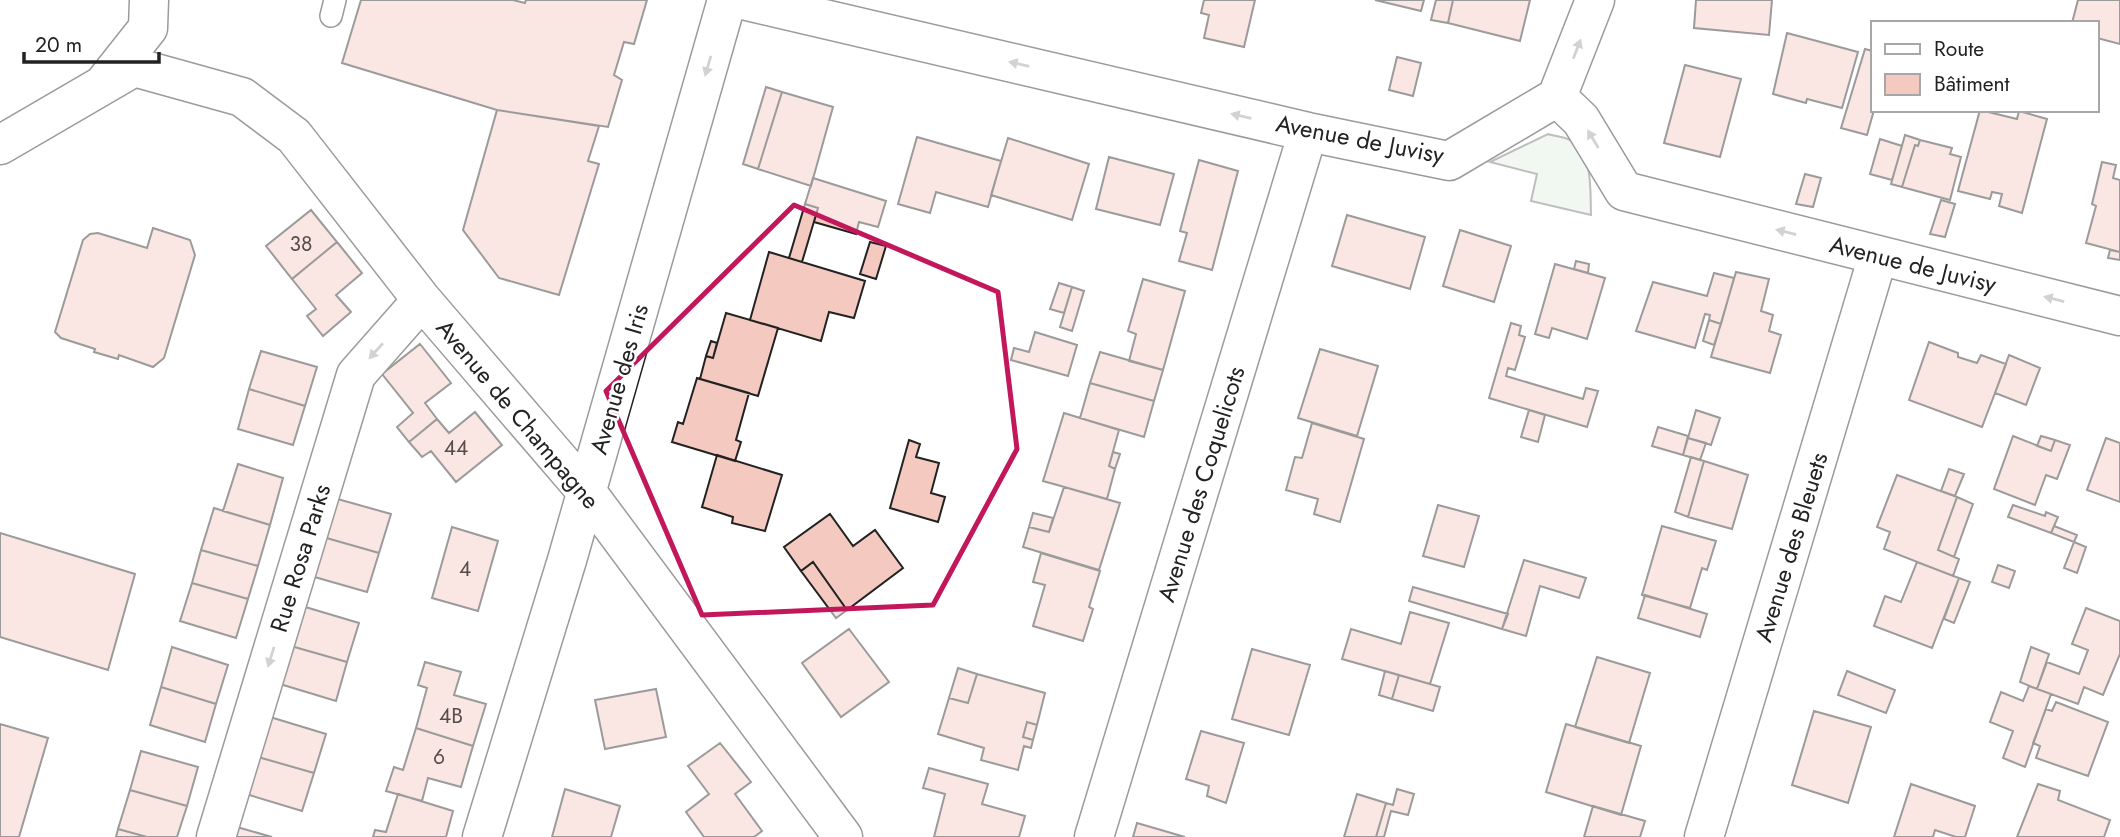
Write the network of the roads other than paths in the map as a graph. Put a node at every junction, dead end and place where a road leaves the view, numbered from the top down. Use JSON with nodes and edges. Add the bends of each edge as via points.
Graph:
{"nodes":[{"id":1,"x":149,"y":0,"type":"edge"},
{"id":2,"x":727,"y":0,"type":"edge"},
{"id":3,"x":743,"y":0,"type":"edge"},
{"id":4,"x":1595,"y":0,"type":"edge"},
{"id":5,"x":118,"y":76,"type":"junction"},
{"id":6,"x":1558,"y":97,"type":"junction"},
{"id":7,"x":1308,"y":132,"type":"junction"},
{"id":8,"x":0,"y":145,"type":"edge"},
{"id":9,"x":1878,"y":256,"type":"junction"},
{"id":10,"x":422,"y":300,"type":"junction"},
{"id":11,"x":2120,"y":316,"type":"edge"},
{"id":12,"x":586,"y":491,"type":"junction"},
{"id":13,"x":216,"y":837,"type":"edge"},
{"id":14,"x":482,"y":837,"type":"edge"},
{"id":15,"x":842,"y":837,"type":"edge"},
{"id":16,"x":1094,"y":837,"type":"edge"},
{"id":17,"x":1704,"y":837,"type":"edge"}],
"edges":[{"from":1,"to":5,"type":"street","via":[[148,28]]},
{"from":2,"to":12,"type":"street","name":"Avenue des Iris","one_way":true},
{"from":7,"to":3,"type":"street","name":"Avenue de Juvisy","one_way":true},
{"from":6,"to":4,"type":"street","one_way":true},
{"from":5,"to":8,"type":"street"},
{"from":5,"to":10,"type":"street","name":"Avenue de Champagne","via":[[242,97],[294,136]]},
{"from":6,"to":7,"type":"street","name":"Avenue de Juvisy","via":[[1449,161]]},
{"from":9,"to":6,"type":"street","name":"Avenue de Juvisy","one_way":true,"via":[[1624,191],[1581,120]]},
{"from":7,"to":16,"type":"street","name":"Avenue des Coquelicots"},
{"from":11,"to":9,"type":"street","name":"Avenue de Juvisy","one_way":true},
{"from":9,"to":17,"type":"street","name":"Avenue des Bleuets"},
{"from":10,"to":12,"type":"street","name":"Avenue de Champagne"},
{"from":10,"to":13,"type":"street","name":"Rue Rosa Parks","one_way":true,"via":[[356,375]]},
{"from":12,"to":14,"type":"street","name":"Avenue des Iris"},
{"from":12,"to":15,"type":"street","name":"Avenue de Champagne"}]}
